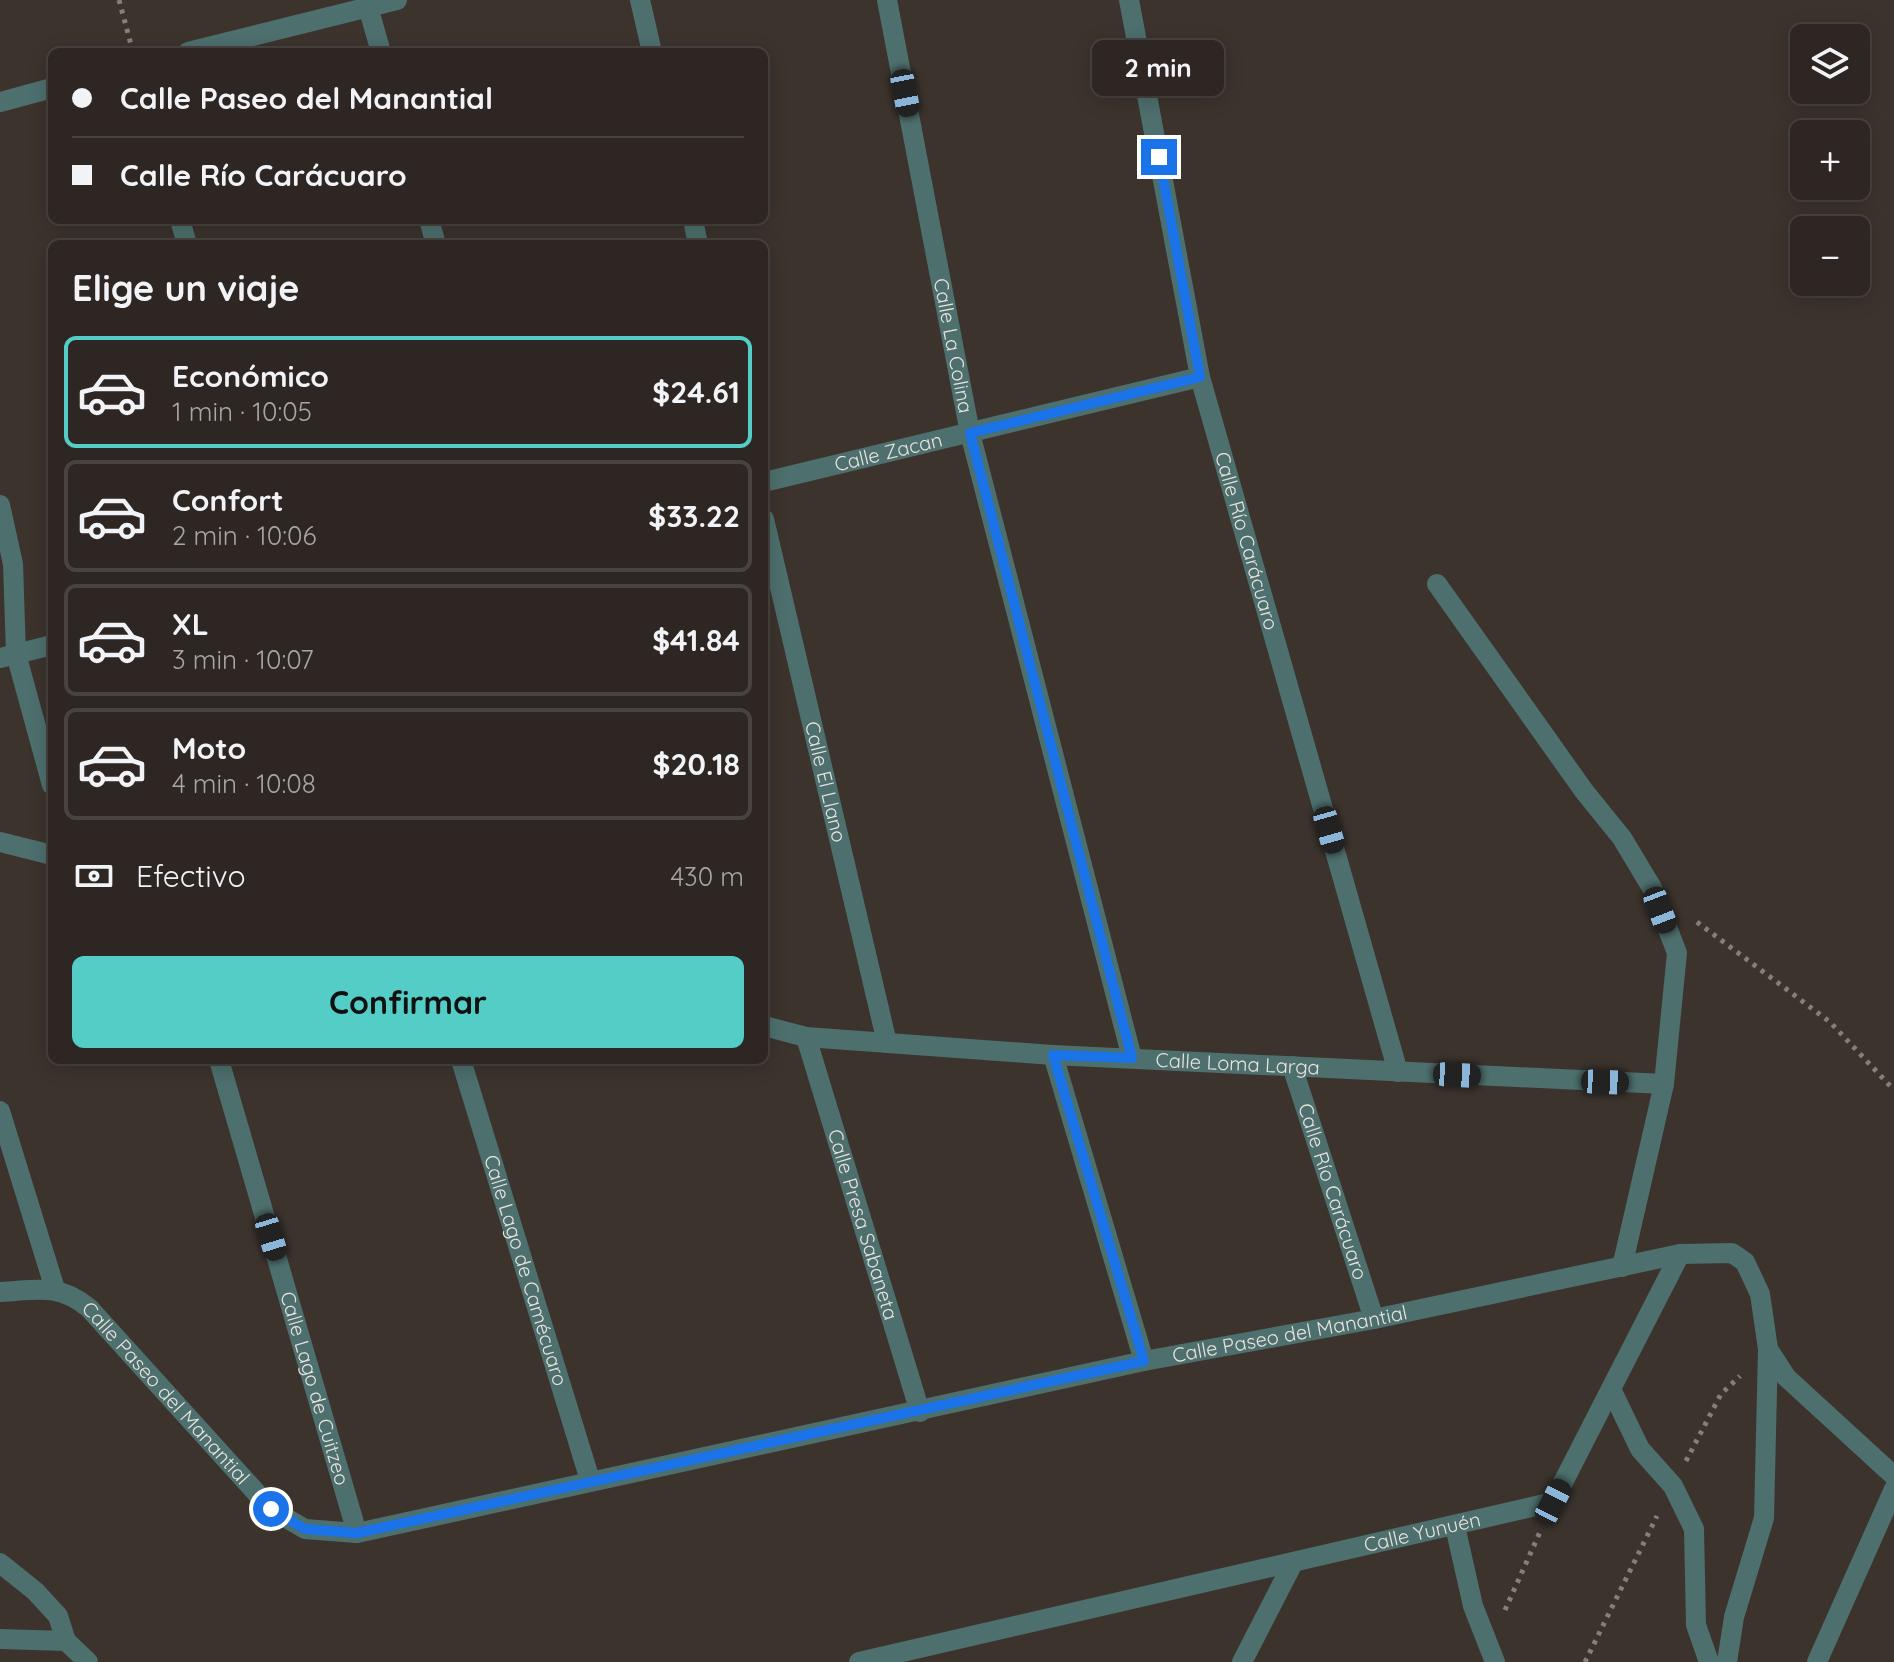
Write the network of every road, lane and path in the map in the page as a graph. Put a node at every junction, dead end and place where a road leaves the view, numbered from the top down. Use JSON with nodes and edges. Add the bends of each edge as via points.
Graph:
{"nodes":[{"id":1,"x":119,"y":0,"type":"edge"},
{"id":2,"x":397,"y":0,"type":"edge"},
{"id":3,"x":640,"y":0,"type":"edge"},
{"id":4,"x":887,"y":0,"type":"edge"},
{"id":5,"x":1129,"y":0,"type":"edge"},
{"id":6,"x":367,"y":3,"type":"edge"},
{"id":7,"x":132,"y":48,"type":"edge"},
{"id":8,"x":203,"y":48,"type":"edge"},
{"id":9,"x":380,"y":48,"type":"edge"},
{"id":10,"x":651,"y":48,"type":"edge"},
{"id":11,"x":48,"y":89,"type":"edge"},
{"id":12,"x":0,"y":102,"type":"edge"},
{"id":13,"x":1200,"y":377,"type":"junction"},
{"id":14,"x":970,"y":433,"type":"junction"},
{"id":15,"x":768,"y":481,"type":"edge"},
{"id":16,"x":0,"y":505,"type":"edge"},
{"id":17,"x":768,"y":536,"type":"edge"},
{"id":18,"x":1437,"y":584,"type":"dead end"},
{"id":19,"x":48,"y":646,"type":"edge"},
{"id":20,"x":8,"y":656,"type":"edge"},
{"id":21,"x":48,"y":773,"type":"edge"},
{"id":22,"x":0,"y":842,"type":"edge"},
{"id":23,"x":48,"y":850,"type":"edge"},
{"id":24,"x":1690,"y":917,"type":"dead end"},
{"id":25,"x":768,"y":1027,"type":"edge"},
{"id":26,"x":806,"y":1037,"type":"junction"},
{"id":27,"x":887,"y":1043,"type":"junction"},
{"id":28,"x":1053,"y":1055,"type":"junction"},
{"id":29,"x":1132,"y":1058,"type":"junction"},
{"id":30,"x":220,"y":1064,"type":"edge"},
{"id":31,"x":462,"y":1064,"type":"edge"},
{"id":32,"x":1292,"y":1066,"type":"junction"},
{"id":33,"x":1398,"y":1072,"type":"junction"},
{"id":34,"x":1664,"y":1084,"type":"junction"},
{"id":35,"x":1894,"y":1090,"type":"edge"},
{"id":36,"x":0,"y":1111,"type":"edge"},
{"id":37,"x":1680,"y":1254,"type":"junction"},
{"id":38,"x":1622,"y":1267,"type":"junction"},
{"id":39,"x":55,"y":1289,"type":"junction"},
{"id":40,"x":0,"y":1292,"type":"edge"},
{"id":41,"x":1374,"y":1319,"type":"junction"},
{"id":42,"x":1768,"y":1349,"type":"junction"},
{"id":43,"x":1144,"y":1361,"type":"junction"},
{"id":44,"x":1611,"y":1389,"type":"junction"},
{"id":45,"x":920,"y":1412,"type":"junction"},
{"id":46,"x":1894,"y":1476,"type":"edge"},
{"id":47,"x":590,"y":1480,"type":"junction"},
{"id":48,"x":1894,"y":1489,"type":"edge"},
{"id":49,"x":1553,"y":1502,"type":"junction"},
{"id":50,"x":1455,"y":1526,"type":"junction"},
{"id":51,"x":357,"y":1533,"type":"junction"},
{"id":52,"x":0,"y":1563,"type":"edge"},
{"id":53,"x":1292,"y":1565,"type":"junction"},
{"id":54,"x":0,"y":1639,"type":"edge"},
{"id":55,"x":66,"y":1641,"type":"junction"},
{"id":56,"x":1492,"y":1655,"type":"edge"},
{"id":57,"x":88,"y":1662,"type":"edge"},
{"id":58,"x":859,"y":1662,"type":"edge"},
{"id":59,"x":1242,"y":1662,"type":"edge"},
{"id":60,"x":1709,"y":1662,"type":"edge"},
{"id":61,"x":1727,"y":1662,"type":"edge"},
{"id":62,"x":1817,"y":1662,"type":"edge"}],
"edges":[{"from":1,"to":7,"type":"path"},
{"from":2,"to":6,"type":"street"},
{"from":3,"to":10,"type":"street"},
{"from":4,"to":14,"type":"street","name":"Calle La Colina"},
{"from":5,"to":13,"type":"street","name":"Calle Río Carácuaro"},
{"from":6,"to":8,"type":"street"},
{"from":6,"to":9,"type":"street"},
{"from":11,"to":12,"type":"street"},
{"from":13,"to":14,"type":"street","name":"Calle Zacan"},
{"from":13,"to":33,"type":"street","name":"Calle Río Carácuaro"},
{"from":14,"to":15,"type":"street","name":"Calle Zacan"},
{"from":14,"to":29,"type":"street","name":"Calle La Colina"},
{"from":16,"to":20,"type":"street","via":[[13,564]]},
{"from":17,"to":27,"type":"street","name":"Calle El Llano"},
{"from":18,"to":34,"type":"street","via":[[1622,838],[1652,888],[1677,953]]},
{"from":19,"to":20,"type":"street"},
{"from":20,"to":21,"type":"street"},
{"from":22,"to":23,"type":"street"},
{"from":24,"to":35,"type":"path","via":[[1830,1022]]},
{"from":25,"to":26,"type":"street","name":"Calle Loma Larga"},
{"from":26,"to":27,"type":"street","name":"Calle Loma Larga"},
{"from":26,"to":45,"type":"street","name":"Calle Presa Sabaneta"},
{"from":27,"to":28,"type":"street","name":"Calle Loma Larga"},
{"from":28,"to":29,"type":"street","name":"Calle Loma Larga"},
{"from":28,"to":43,"type":"street"},
{"from":29,"to":32,"type":"street","name":"Calle Loma Larga"},
{"from":30,"to":51,"type":"street","name":"Calle Lago de Cuitzeo"},
{"from":31,"to":47,"type":"street","name":"Calle Lago de Camécuaro"},
{"from":32,"to":33,"type":"street","name":"Calle Loma Larga"},
{"from":32,"to":41,"type":"street","name":"Calle Río Carácuaro"},
{"from":33,"to":34,"type":"street","name":"Calle Loma Larga"},
{"from":34,"to":38,"type":"street"},
{"from":36,"to":39,"type":"street"},
{"from":37,"to":38,"type":"street","name":"Calle Paseo del Manantial"},
{"from":37,"to":42,"type":"street","name":"Calle Paseo del Manantial","via":[[1732,1253],[1745,1262],[1760,1294]]},
{"from":37,"to":44,"type":"street"},
{"from":38,"to":41,"type":"street","name":"Calle Paseo del Manantial"},
{"from":39,"to":40,"type":"street"},
{"from":39,"to":51,"type":"street","name":"Calle Paseo del Manantial","via":[[70,1292],[89,1308],[271,1509],[305,1529]]},
{"from":41,"to":43,"type":"street","name":"Calle Paseo del Manantial"},
{"from":42,"to":46,"type":"street","name":"Calle Paseo del Manantial","via":[[1786,1377]]},
{"from":42,"to":61,"type":"street","via":[[1764,1518],[1734,1617]]},
{"from":43,"to":45,"type":"street","name":"Calle Paseo del Manantial"},
{"from":44,"to":49,"type":"street"},
{"from":44,"to":60,"type":"street","via":[[1640,1449],[1673,1486],[1694,1529],[1696,1625]]},
{"from":45,"to":47,"type":"street","name":"Calle Paseo del Manantial"},
{"from":47,"to":51,"type":"street","name":"Calle Paseo del Manantial"},
{"from":48,"to":62,"type":"street"},
{"from":49,"to":50,"type":"street","name":"Calle Yunuén"},
{"from":49,"to":56,"type":"path"},
{"from":50,"to":53,"type":"street","name":"Calle Yunuén"},
{"from":50,"to":56,"type":"street","via":[[1473,1606]]},
{"from":52,"to":55,"type":"street","via":[[58,1616]]},
{"from":53,"to":58,"type":"street","name":"Calle Yunuén"},
{"from":53,"to":59,"type":"street"},
{"from":54,"to":55,"type":"street"},
{"from":55,"to":57,"type":"street"}]}
